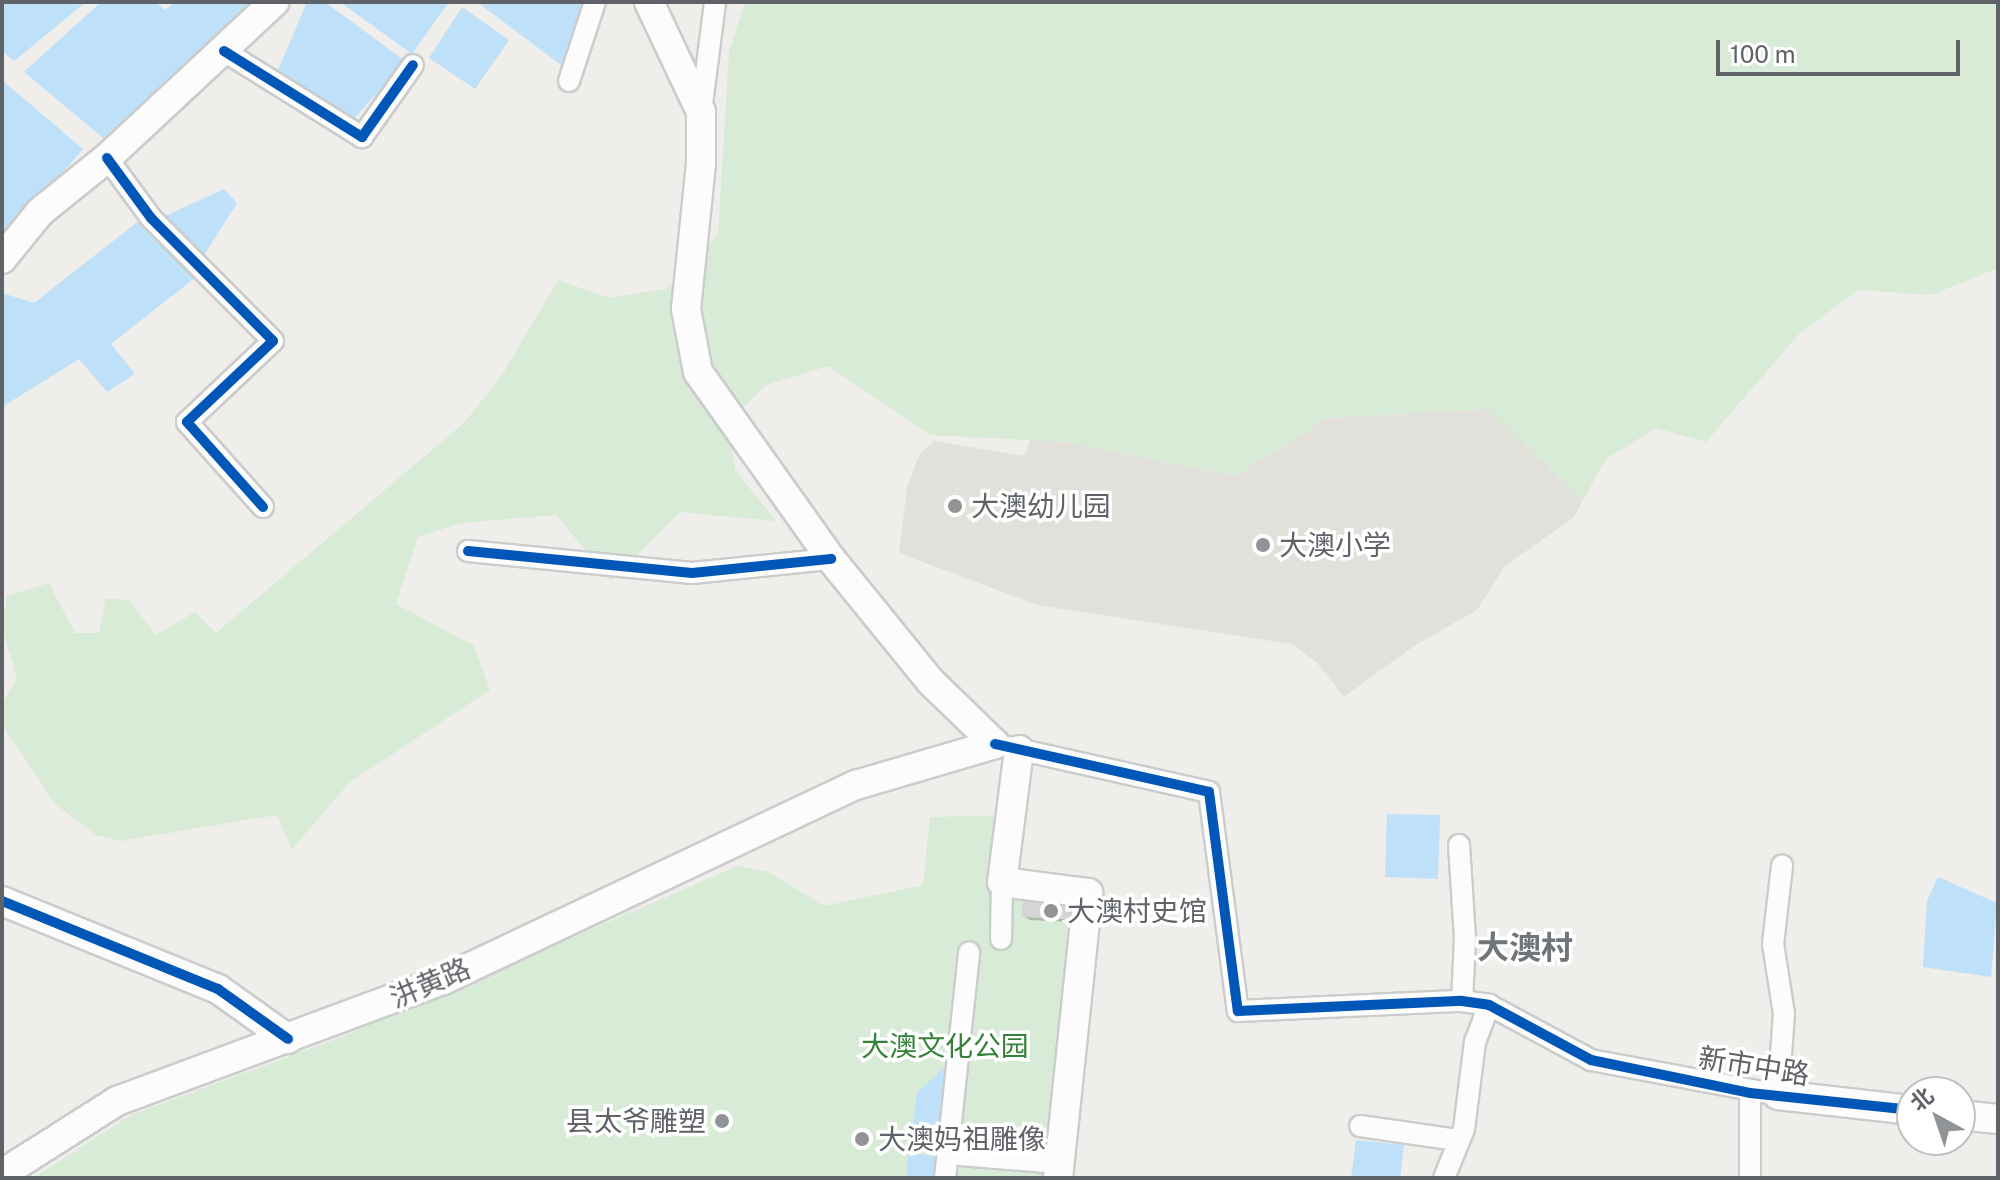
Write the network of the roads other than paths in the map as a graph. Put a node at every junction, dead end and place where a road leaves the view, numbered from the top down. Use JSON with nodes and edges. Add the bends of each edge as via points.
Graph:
{"nodes":[{"id":1,"x":274,"y":2,"type":"edge"},
{"id":2,"x":595,"y":2,"type":"edge"},
{"id":3,"x":649,"y":2,"type":"edge"},
{"id":4,"x":715,"y":2,"type":"edge"},
{"id":5,"x":224,"y":51,"type":"junction"},
{"id":6,"x":413,"y":65,"type":"dead end"},
{"id":7,"x":569,"y":81,"type":"dead end"},
{"id":8,"x":701,"y":112,"type":"junction"},
{"id":9,"x":107,"y":158,"type":"junction"},
{"id":10,"x":2,"y":259,"type":"edge"},
{"id":11,"x":263,"y":507,"type":"dead end"},
{"id":12,"x":468,"y":551,"type":"dead end"},
{"id":13,"x":831,"y":559,"type":"junction"},
{"id":14,"x":1007,"y":747,"type":"junction"},
{"id":15,"x":1459,"y":845,"type":"dead end"},
{"id":16,"x":1782,"y":866,"type":"dead end"},
{"id":17,"x":1002,"y":882,"type":"junction"},
{"id":18,"x":2,"y":901,"type":"edge"},
{"id":19,"x":1001,"y":939,"type":"dead end"},
{"id":20,"x":969,"y":952,"type":"dead end"},
{"id":21,"x":1462,"y":1001,"type":"junction"},
{"id":22,"x":1489,"y":1005,"type":"junction"},
{"id":23,"x":288,"y":1039,"type":"junction"},
{"id":24,"x":1750,"y":1093,"type":"junction"},
{"id":25,"x":1778,"y":1095,"type":"junction"},
{"id":26,"x":1896,"y":1108,"type":"edge"},
{"id":27,"x":1976,"y":1117,"type":"edge"},
{"id":28,"x":1998,"y":1119,"type":"edge"},
{"id":29,"x":1360,"y":1126,"type":"dead end"},
{"id":30,"x":1457,"y":1140,"type":"junction"},
{"id":31,"x":948,"y":1154,"type":"junction"},
{"id":32,"x":1058,"y":1171,"type":"edge"},
{"id":33,"x":2,"y":1174,"type":"edge"},
{"id":34,"x":945,"y":1178,"type":"edge"},
{"id":35,"x":1444,"y":1178,"type":"edge"},
{"id":36,"x":1750,"y":1178,"type":"edge"}],
"edges":[{"from":1,"to":5,"type":"main road"},
{"from":2,"to":7,"type":"street"},
{"from":3,"to":8,"type":"main road"},
{"from":4,"to":8,"type":"street"},
{"from":5,"to":6,"type":"street","via":[[362,137]]},
{"from":5,"to":9,"type":"main road"},
{"from":8,"to":13,"type":"main road","via":[[686,309],[698,372]]},
{"from":9,"to":10,"type":"main road","via":[[40,212]]},
{"from":9,"to":11,"type":"street","via":[[160,229],[273,341],[187,422]]},
{"from":12,"to":13,"type":"street","via":[[692,573]]},
{"from":13,"to":14,"type":"main road","via":[[931,682]]},
{"from":14,"to":17,"type":"main road"},
{"from":14,"to":21,"type":"street","name":"新市中路","via":[[1209,792],[1238,1011]]},
{"from":14,"to":23,"type":"main road","name":"汫黄路","via":[[856,785],[443,980]]},
{"from":15,"to":21,"type":"street","via":[[1465,938]]},
{"from":16,"to":25,"type":"street","via":[[1773,944],[1784,1014]]},
{"from":17,"to":19,"type":"street"},
{"from":17,"to":32,"type":"main road","via":[[1088,893]]},
{"from":18,"to":23,"type":"main road","via":[[218,989]]},
{"from":20,"to":31,"type":"street"},
{"from":21,"to":22,"type":"street","name":"新市中路"},
{"from":22,"to":24,"type":"street","name":"新市中路","via":[[1591,1060]]},
{"from":22,"to":30,"type":"street","via":[[1475,1042],[1472,1091]]},
{"from":23,"to":33,"type":"main road","name":"汫黄路","via":[[117,1101]]},
{"from":24,"to":25,"type":"street","name":"新市中路"},
{"from":24,"to":36,"type":"street"},
{"from":25,"to":26,"type":"main road","name":"新市中路"},
{"from":27,"to":28,"type":"main road"},
{"from":29,"to":30,"type":"street"},
{"from":30,"to":35,"type":"street"},
{"from":31,"to":32,"type":"street"},
{"from":31,"to":34,"type":"street"}]}
